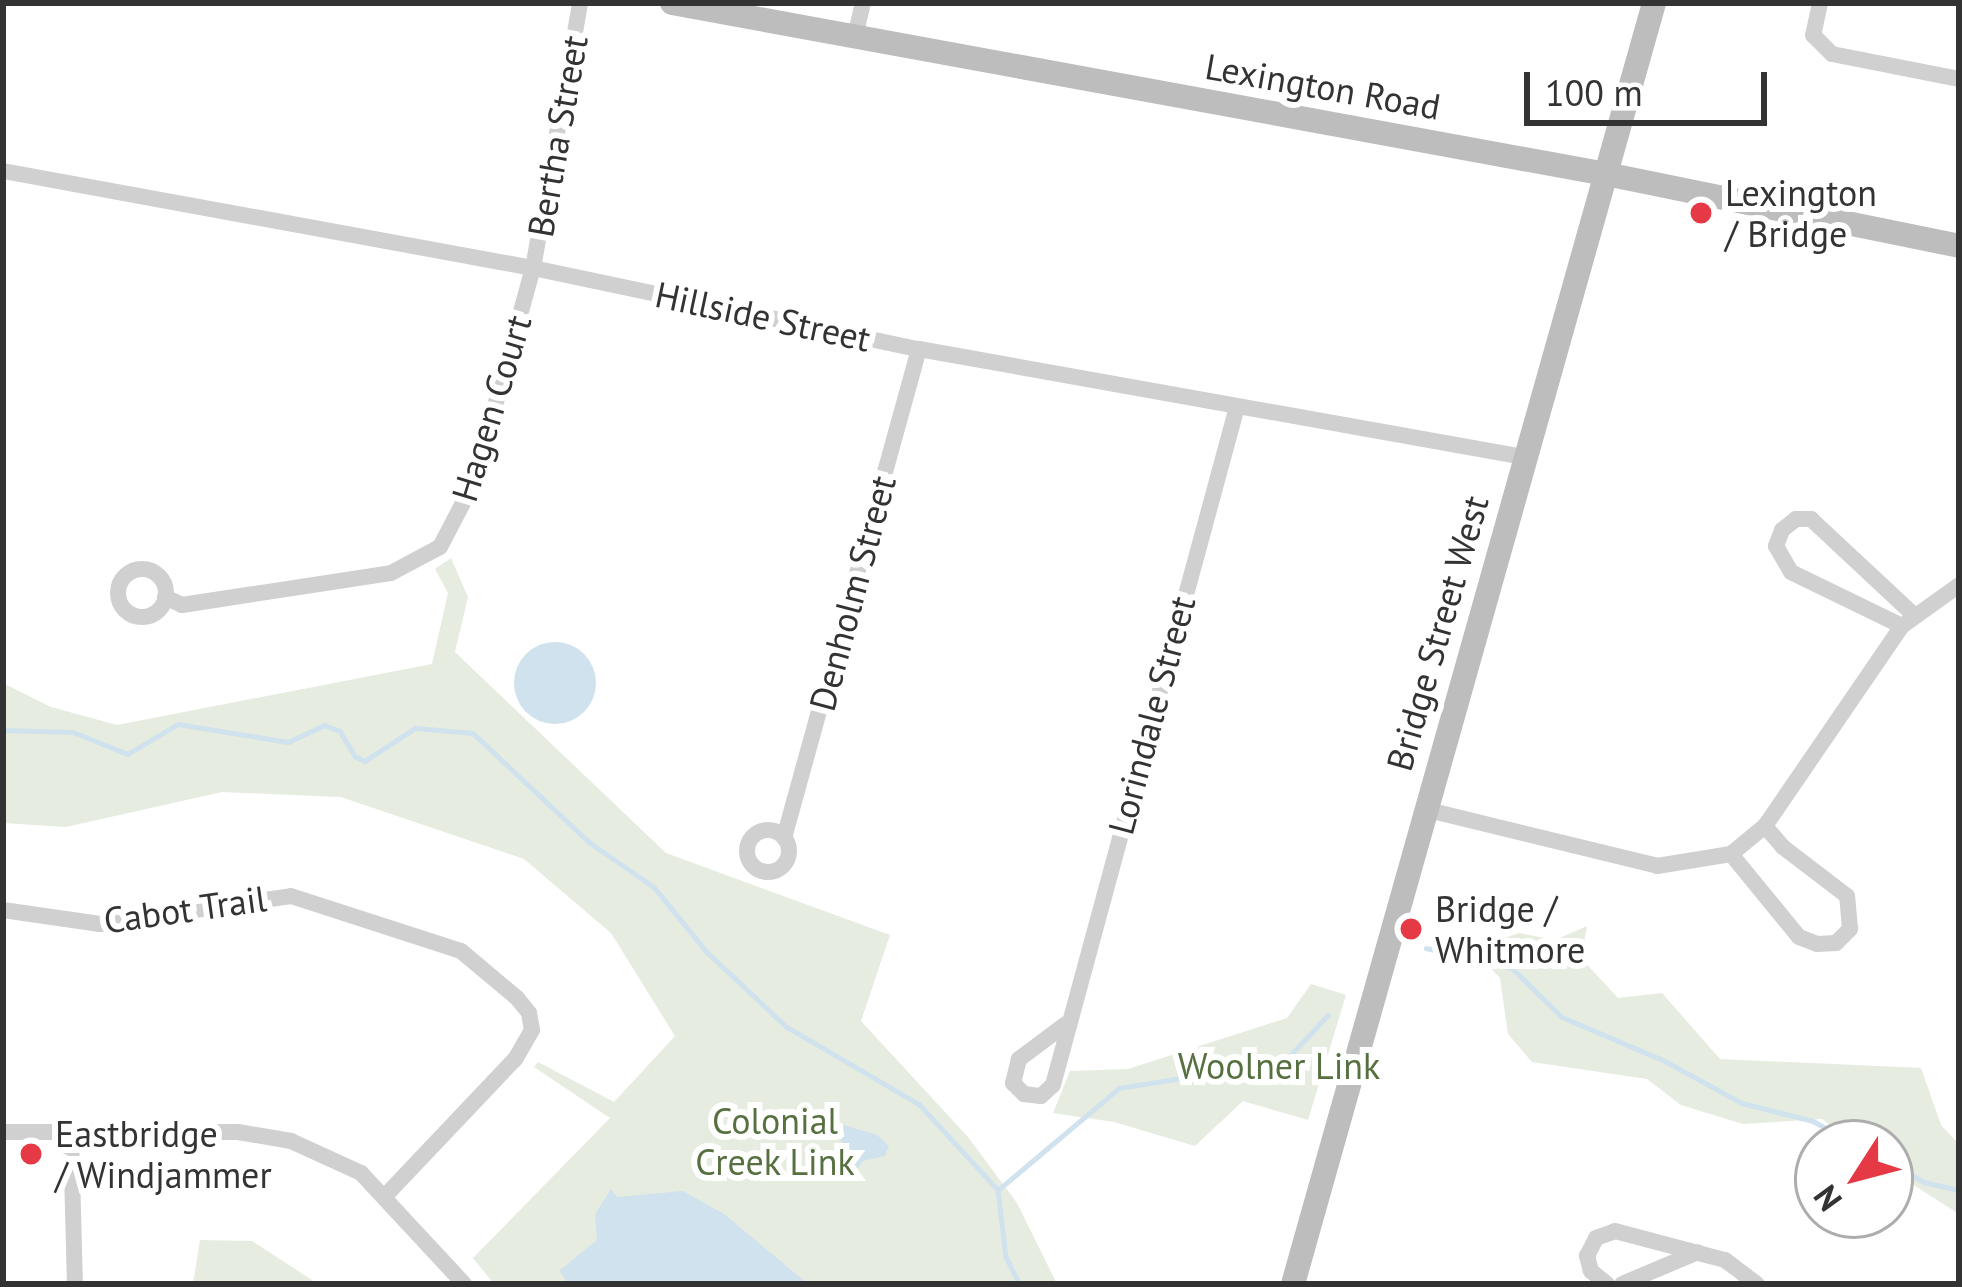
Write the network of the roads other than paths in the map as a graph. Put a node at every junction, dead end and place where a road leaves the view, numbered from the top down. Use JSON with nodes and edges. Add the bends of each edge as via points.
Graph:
{"nodes":[{"id":1,"x":580,"y":3,"type":"edge"},
{"id":2,"x":672,"y":3,"type":"edge"},
{"id":3,"x":863,"y":3,"type":"edge"},
{"id":4,"x":1654,"y":3,"type":"edge"},
{"id":5,"x":1820,"y":3,"type":"edge"},
{"id":6,"x":855,"y":37,"type":"junction"},
{"id":7,"x":1959,"y":79,"type":"edge"},
{"id":8,"x":3,"y":171,"type":"edge"},
{"id":9,"x":1606,"y":174,"type":"junction"},
{"id":10,"x":1959,"y":246,"type":"edge"},
{"id":11,"x":533,"y":268,"type":"junction"},
{"id":12,"x":919,"y":349,"type":"junction"},
{"id":13,"x":1237,"y":406,"type":"junction"},
{"id":14,"x":1524,"y":457,"type":"junction"},
{"id":15,"x":1959,"y":585,"type":"edge"},
{"id":16,"x":165,"y":597,"type":"dead end"},
{"id":17,"x":1908,"y":620,"type":"junction"},
{"id":18,"x":1424,"y":809,"type":"junction"},
{"id":19,"x":1765,"y":826,"type":"junction"},
{"id":20,"x":784,"y":838,"type":"dead end"},
{"id":21,"x":1731,"y":854,"type":"junction"},
{"id":22,"x":3,"y":910,"type":"edge"},
{"id":23,"x":1066,"y":1024,"type":"dead end"},
{"id":24,"x":3,"y":1132,"type":"edge"},
{"id":25,"x":71,"y":1134,"type":"junction"},
{"id":26,"x":386,"y":1195,"type":"junction"},
{"id":27,"x":1699,"y":1251,"type":"junction"},
{"id":28,"x":75,"y":1284,"type":"edge"},
{"id":29,"x":464,"y":1284,"type":"edge"},
{"id":30,"x":1293,"y":1284,"type":"edge"},
{"id":31,"x":1607,"y":1284,"type":"edge"},
{"id":32,"x":1622,"y":1284,"type":"edge"},
{"id":33,"x":1757,"y":1284,"type":"edge"}],
"edges":[{"from":1,"to":11,"type":"street","name":"Bertha Street"},
{"from":2,"to":6,"type":"main road","name":"Lexington Road"},
{"from":3,"to":6,"type":"street"},
{"from":4,"to":9,"type":"main road","name":"Bridge Street West"},
{"from":5,"to":7,"type":"street","via":[[1813,35],[1832,54]]},
{"from":6,"to":9,"type":"main road","name":"Lexington Road"},
{"from":8,"to":11,"type":"street","name":"Hillside Street"},
{"from":9,"to":10,"type":"main road","name":"Lexington Road"},
{"from":9,"to":14,"type":"main road","name":"Bridge Street West"},
{"from":11,"to":12,"type":"street","name":"Hillside Street"},
{"from":11,"to":16,"type":"street","name":"Hagen Court","via":[[474,482],[440,547],[391,573],[182,605]]},
{"from":12,"to":13,"type":"street","name":"Hillside Street"},
{"from":12,"to":20,"type":"street","name":"Denholm Street"},
{"from":13,"to":14,"type":"street","name":"Hillside Street"},
{"from":13,"to":23,"type":"street","name":"Lorindale Street"},
{"from":14,"to":18,"type":"main road","name":"Bridge Street West"},
{"from":15,"to":17,"type":"street"},
{"from":17,"to":17,"type":"street","via":[[1791,572],[1776,547],[1782,530],[1810,519]]},
{"from":17,"to":19,"type":"street"},
{"from":18,"to":21,"type":"street","via":[[1637,863]]},
{"from":18,"to":30,"type":"main road","name":"Bridge Street West"},
{"from":19,"to":21,"type":"street"},
{"from":19,"to":21,"type":"street","via":[[1847,896],[1850,929],[1836,943],[1799,937]]},
{"from":22,"to":26,"type":"street","name":"Cabot Trail","via":[[100,924],[291,896],[461,951],[517,998],[532,1030],[515,1059]]},
{"from":24,"to":25,"type":"street"},
{"from":25,"to":26,"type":"street","via":[[265,1135],[328,1155]]},
{"from":25,"to":28,"type":"street"},
{"from":26,"to":29,"type":"street"},
{"from":27,"to":31,"type":"street","via":[[1604,1233],[1587,1256]]},
{"from":27,"to":32,"type":"street"},
{"from":27,"to":33,"type":"street","via":[[1736,1265]]}]}
